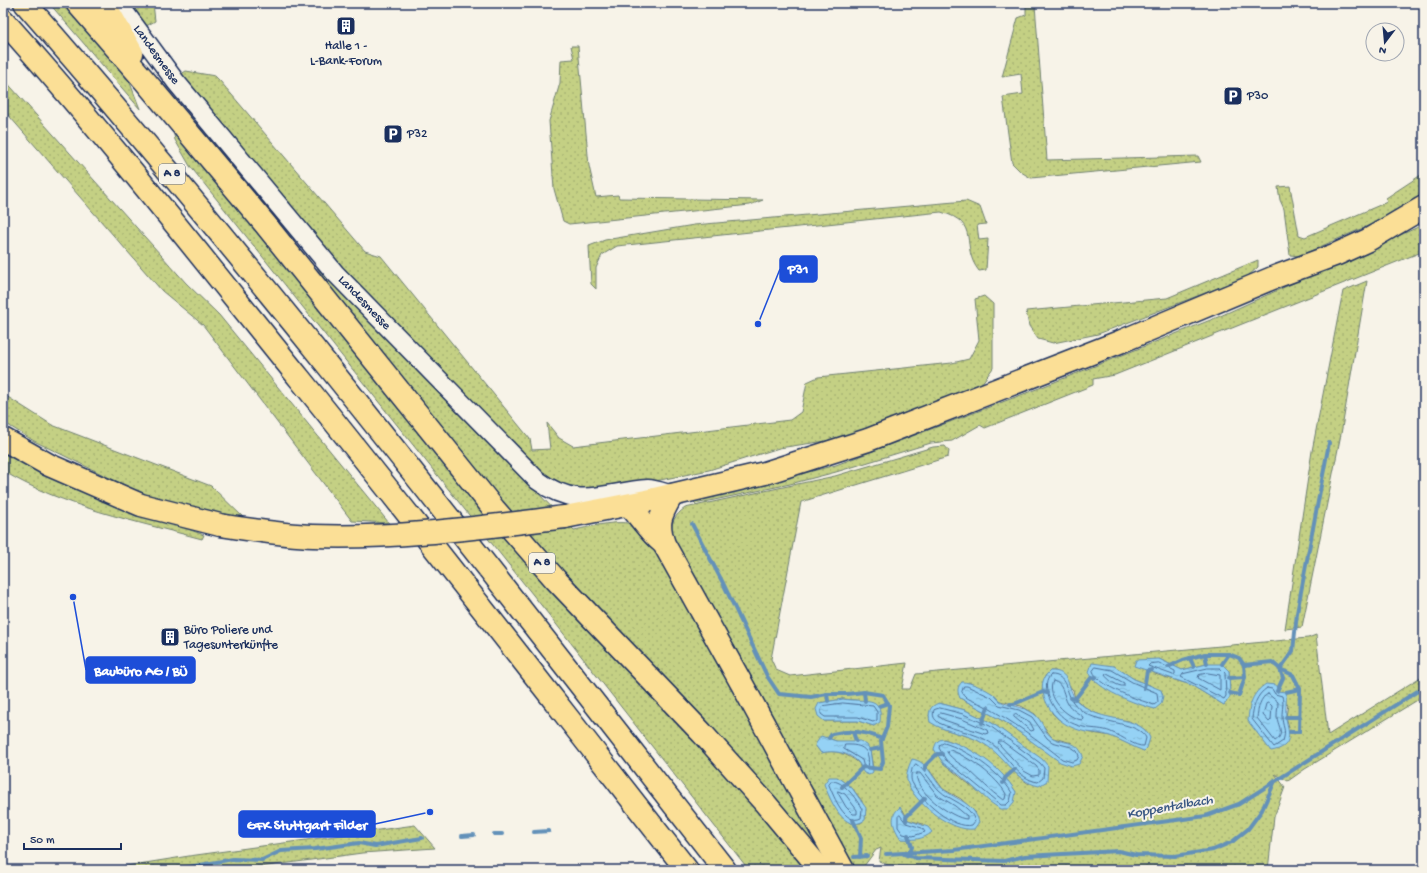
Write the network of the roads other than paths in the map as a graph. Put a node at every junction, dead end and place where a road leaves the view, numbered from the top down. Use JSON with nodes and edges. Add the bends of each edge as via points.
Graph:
{"nodes":[{"id":1,"x":25,"y":3,"type":"edge"},
{"id":2,"x":77,"y":3,"type":"edge"},
{"id":3,"x":104,"y":3,"type":"edge"},
{"id":4,"x":118,"y":3,"type":"edge"},
{"id":5,"x":3,"y":20,"type":"edge"},
{"id":6,"x":145,"y":82,"type":"junction"},
{"id":7,"x":1424,"y":207,"type":"edge"},
{"id":8,"x":3,"y":439,"type":"edge"},
{"id":9,"x":672,"y":495,"type":"junction"},
{"id":10,"x":629,"y":505,"type":"junction"},
{"id":11,"x":664,"y":544,"type":"junction"},
{"id":12,"x":687,"y":870,"type":"edge"},
{"id":13,"x":726,"y":870,"type":"edge"},
{"id":14,"x":821,"y":870,"type":"edge"},
{"id":15,"x":843,"y":870,"type":"edge"}],
"edges":[{"from":1,"to":13,"type":"main road","number":"A 8","via":[[120,112],[315,348]]},
{"from":2,"to":6,"type":"main road"},
{"from":3,"to":6,"type":"main road"},
{"from":4,"to":9,"type":"street","name":"Landesmesse","via":[[176,82],[335,272],[537,480],[551,490],[567,496],[585,498],[649,489]]},
{"from":5,"to":12,"type":"main road","number":"A 8","via":[[110,144],[228,288]]},
{"from":6,"to":14,"type":"main road","number":"A 8","via":[[265,224],[494,509],[561,585],[718,749]]},
{"from":7,"to":9,"type":"main road","via":[[1368,240],[1337,254],[920,421],[765,473]]},
{"from":8,"to":10,"type":"main road","bridge":true,"via":[[49,465],[140,505],[220,525],[268,533],[356,537],[431,532],[566,518]]},
{"from":9,"to":10,"type":"main road"},
{"from":9,"to":11,"type":"main road","via":[[660,517],[659,524]]},
{"from":10,"to":11,"type":"main road","via":[[651,533]]},
{"from":11,"to":15,"type":"main road"}]}
